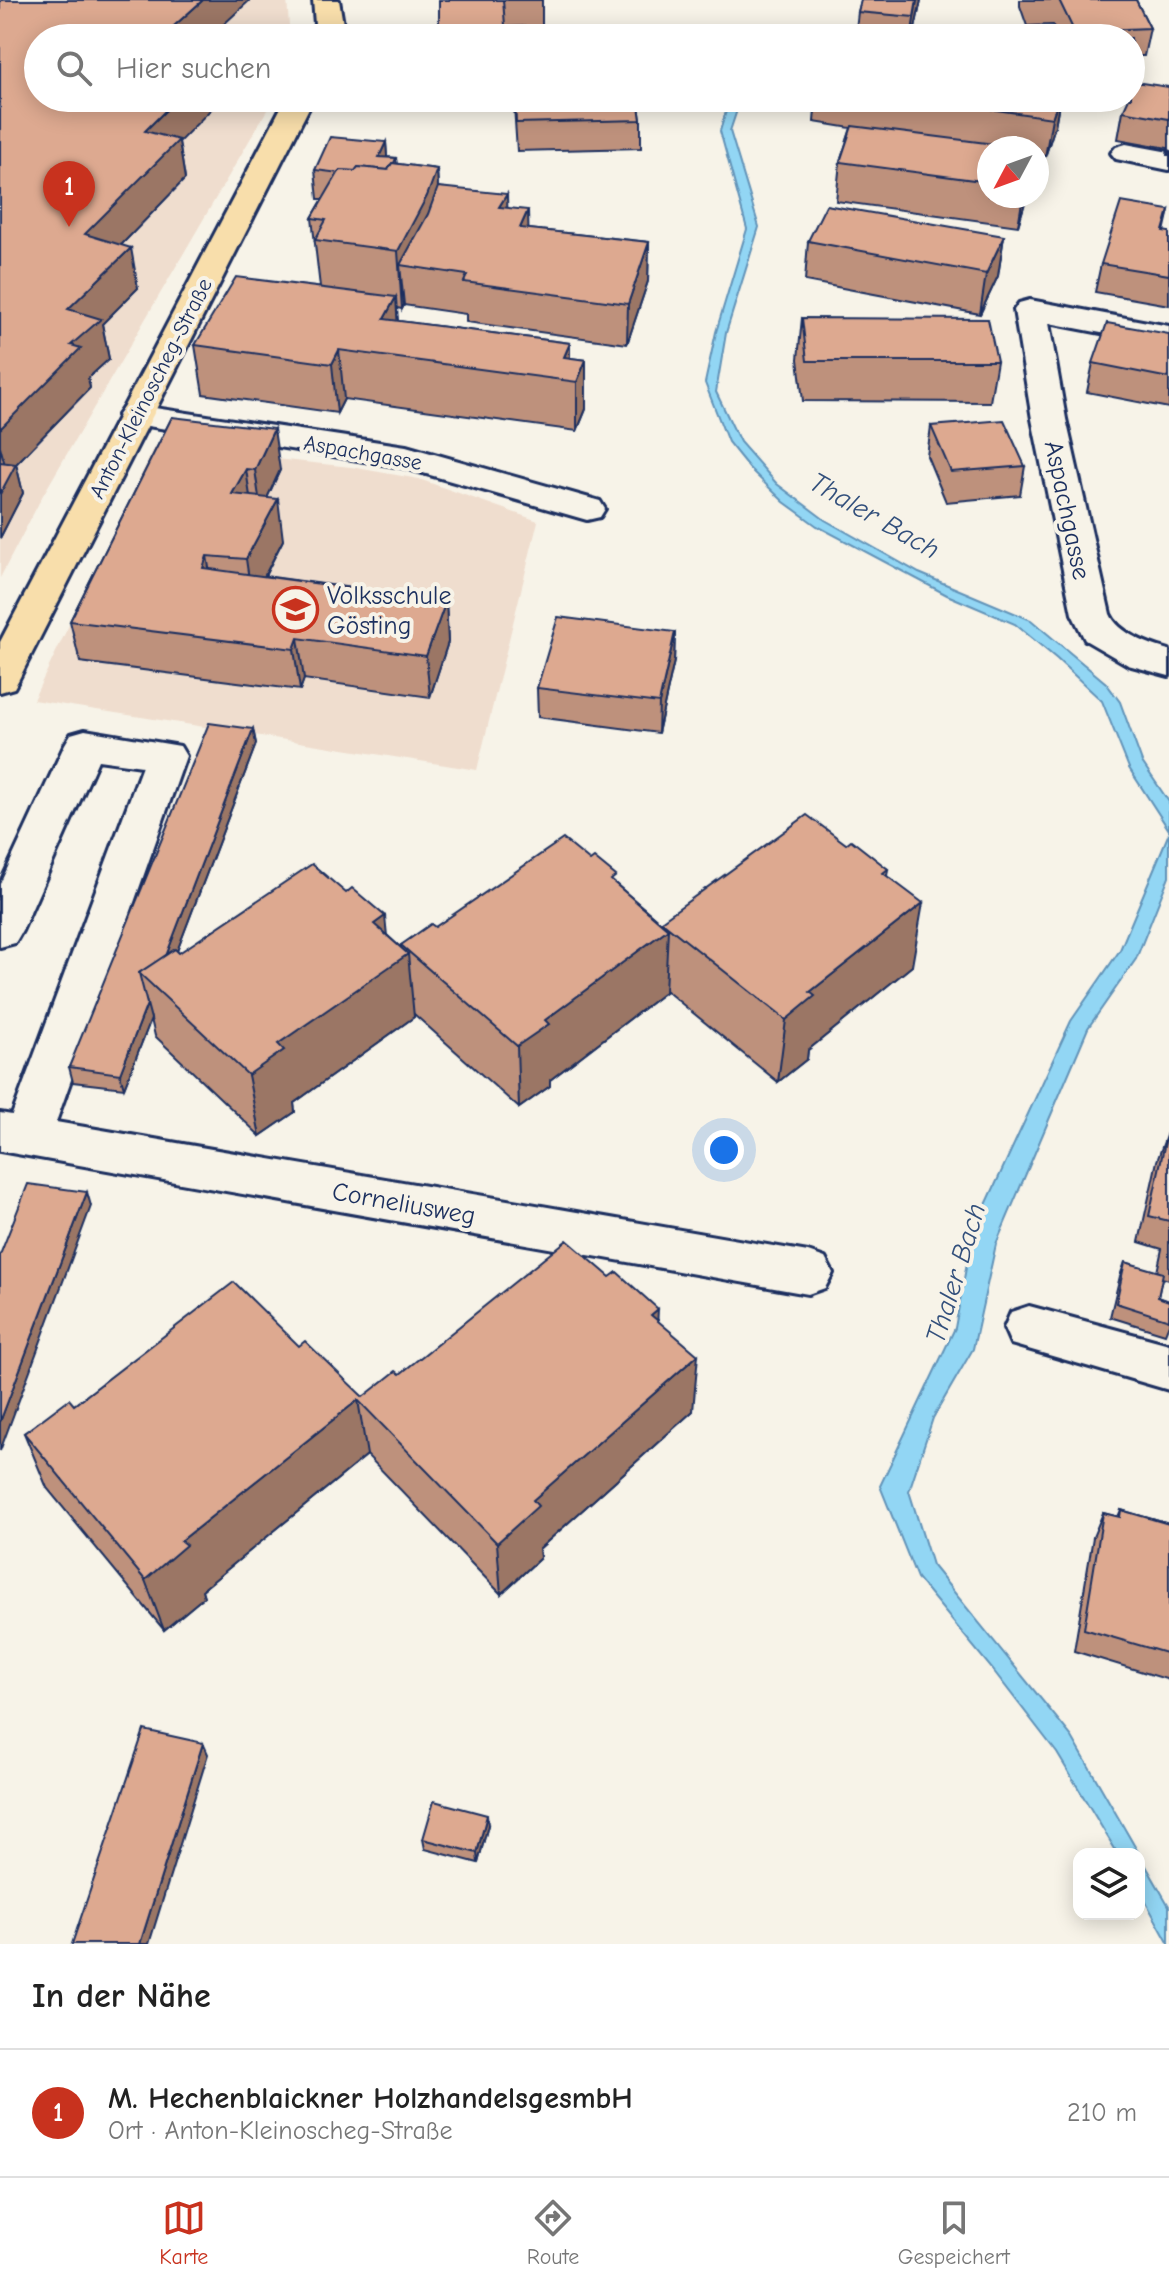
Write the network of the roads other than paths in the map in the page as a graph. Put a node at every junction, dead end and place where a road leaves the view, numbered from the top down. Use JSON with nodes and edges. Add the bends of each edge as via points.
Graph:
{"nodes":[{"id":1,"x":326,"y":0,"type":"edge"},
{"id":2,"x":329,"y":24,"type":"edge"},
{"id":3,"x":293,"y":112,"type":"edge"},
{"id":4,"x":1126,"y":153,"type":"dead end"},
{"id":5,"x":1169,"y":161,"type":"edge"},
{"id":6,"x":1169,"y":336,"type":"edge"},
{"id":7,"x":135,"y":415,"type":"junction"},
{"id":8,"x":587,"y":509,"type":"dead end"},
{"id":9,"x":1169,"y":663,"type":"edge"},
{"id":10,"x":0,"y":679,"type":"edge"},
{"id":11,"x":0,"y":931,"type":"edge"},
{"id":12,"x":13,"y":1134,"type":"edge"},
{"id":13,"x":808,"y":1273,"type":"dead end"},
{"id":14,"x":1029,"y":1328,"type":"dead end"},
{"id":15,"x":1169,"y":1367,"type":"edge"}],
"edges":[{"from":1,"to":2,"type":"main road"},
{"from":3,"to":7,"type":"main road","name":"Anton-Kleinoscheg-Straße"},
{"from":4,"to":5,"type":"street"},
{"from":6,"to":9,"type":"street","name":"Aspachgasse","via":[[1030,310],[1091,614],[1098,631],[1142,656]]},
{"from":7,"to":8,"type":"street","name":"Aspachgasse","via":[[406,457]]},
{"from":7,"to":10,"type":"main road","name":"Anton-Kleinoscheg-Straße"},
{"from":11,"to":12,"type":"street","via":[[85,744],[166,756]]},
{"from":12,"to":13,"type":"street","name":"Corneliusweg"},
{"from":14,"to":15,"type":"street"}]}
